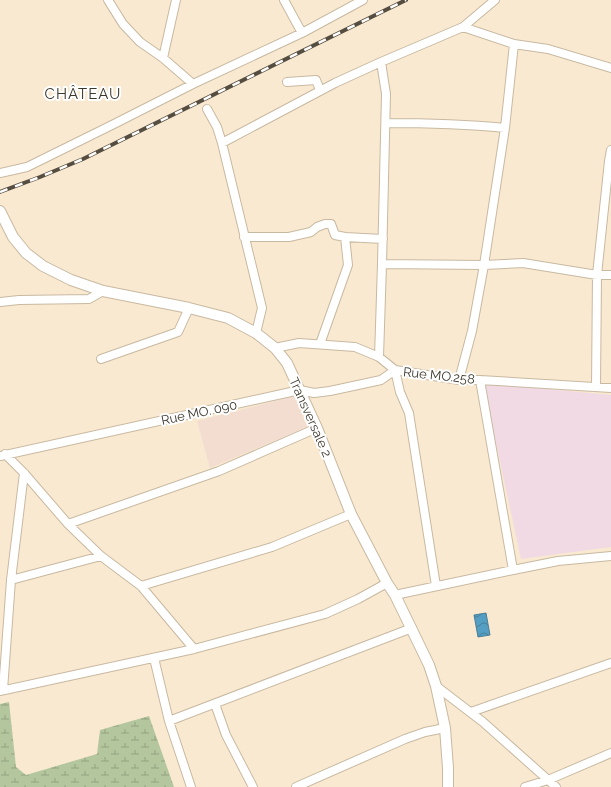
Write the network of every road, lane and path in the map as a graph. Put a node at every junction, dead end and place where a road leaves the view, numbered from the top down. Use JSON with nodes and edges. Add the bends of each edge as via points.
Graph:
{"nodes":[{"id":1,"x":108,"y":0,"type":"edge"},
{"id":2,"x":176,"y":0,"type":"edge"},
{"id":3,"x":284,"y":0,"type":"edge"},
{"id":4,"x":363,"y":0,"type":"edge"},
{"id":5,"x":496,"y":0,"type":"edge"},
{"id":6,"x":463,"y":28,"type":"junction"},
{"id":7,"x":302,"y":33,"type":"junction"},
{"id":8,"x":514,"y":44,"type":"junction"},
{"id":9,"x":163,"y":58,"type":"junction"},
{"id":10,"x":381,"y":62,"type":"junction"},
{"id":11,"x":611,"y":68,"type":"edge"},
{"id":12,"x":287,"y":82,"type":"dead end"},
{"id":13,"x":193,"y":84,"type":"junction"},
{"id":14,"x":320,"y":90,"type":"junction"},
{"id":15,"x":207,"y":110,"type":"dead end"},
{"id":16,"x":386,"y":123,"type":"junction"},
{"id":17,"x":504,"y":128,"type":"junction"},
{"id":18,"x":222,"y":143,"type":"junction"},
{"id":19,"x":611,"y":150,"type":"edge"},
{"id":20,"x":0,"y":173,"type":"edge"},
{"id":21,"x":0,"y":211,"type":"edge"},
{"id":22,"x":244,"y":237,"type":"junction"},
{"id":23,"x":345,"y":237,"type":"junction"},
{"id":24,"x":383,"y":239,"type":"junction"},
{"id":25,"x":382,"y":264,"type":"junction"},
{"id":26,"x":484,"y":265,"type":"junction"},
{"id":27,"x":597,"y":274,"type":"junction"},
{"id":28,"x":611,"y":275,"type":"edge"},
{"id":29,"x":103,"y":291,"type":"junction"},
{"id":30,"x":0,"y":302,"type":"edge"},
{"id":31,"x":189,"y":308,"type":"junction"},
{"id":32,"x":256,"y":333,"type":"junction"},
{"id":33,"x":320,"y":344,"type":"junction"},
{"id":34,"x":275,"y":348,"type":"junction"},
{"id":35,"x":379,"y":357,"type":"junction"},
{"id":36,"x":101,"y":358,"type":"dead end"},
{"id":37,"x":395,"y":370,"type":"junction"},
{"id":38,"x":459,"y":380,"type":"junction"},
{"id":39,"x":480,"y":380,"type":"junction"},
{"id":40,"x":596,"y":387,"type":"junction"},
{"id":41,"x":611,"y":388,"type":"edge"},
{"id":42,"x":300,"y":390,"type":"junction"},
{"id":43,"x":317,"y":428,"type":"junction"},
{"id":44,"x":2,"y":455,"type":"edge"},
{"id":45,"x":24,"y":473,"type":"junction"},
{"id":46,"x":351,"y":514,"type":"junction"},
{"id":47,"x":68,"y":524,"type":"junction"},
{"id":48,"x":101,"y":556,"type":"junction"},
{"id":49,"x":611,"y":556,"type":"edge"},
{"id":50,"x":513,"y":570,"type":"junction"},
{"id":51,"x":11,"y":580,"type":"junction"},
{"id":52,"x":387,"y":583,"type":"junction"},
{"id":53,"x":141,"y":586,"type":"junction"},
{"id":54,"x":436,"y":586,"type":"junction"},
{"id":55,"x":395,"y":595,"type":"junction"},
{"id":56,"x":412,"y":628,"type":"junction"},
{"id":57,"x":194,"y":649,"type":"junction"},
{"id":58,"x":154,"y":658,"type":"junction"},
{"id":59,"x":611,"y":663,"type":"edge"},
{"id":60,"x":436,"y":686,"type":"junction"},
{"id":61,"x":2,"y":691,"type":"edge"},
{"id":62,"x":215,"y":704,"type":"junction"},
{"id":63,"x":471,"y":712,"type":"junction"},
{"id":64,"x":170,"y":720,"type":"junction"},
{"id":65,"x":445,"y":728,"type":"junction"},
{"id":66,"x":611,"y":753,"type":"edge"},
{"id":67,"x":315,"y":778,"type":"junction"},
{"id":68,"x":548,"y":780,"type":"junction"},
{"id":69,"x":191,"y":787,"type":"edge"},
{"id":70,"x":253,"y":787,"type":"edge"},
{"id":71,"x":296,"y":787,"type":"edge"},
{"id":72,"x":318,"y":787,"type":"edge"},
{"id":73,"x":448,"y":787,"type":"edge"},
{"id":74,"x":525,"y":787,"type":"edge"},
{"id":75,"x":556,"y":787,"type":"edge"}],
"edges":[{"from":1,"to":9,"type":"street","via":[[123,24],[140,42]]},
{"from":2,"to":9,"type":"street"},
{"from":3,"to":7,"type":"street"},
{"from":4,"to":7,"type":"street"},
{"from":5,"to":6,"type":"street"},
{"from":6,"to":8,"type":"street"},
{"from":6,"to":10,"type":"street"},
{"from":7,"to":13,"type":"street"},
{"from":8,"to":11,"type":"street","via":[[548,49]]},
{"from":8,"to":17,"type":"street"},
{"from":9,"to":13,"type":"street"},
{"from":10,"to":14,"type":"street"},
{"from":10,"to":16,"type":"street","via":[[386,94]]},
{"from":12,"to":14,"type":"street","via":[[316,80]]},
{"from":13,"to":20,"type":"street","via":[[27,167]]},
{"from":14,"to":18,"type":"street"},
{"from":15,"to":18,"type":"street","via":[[217,127]]},
{"from":16,"to":17,"type":"street","via":[[441,123]]},
{"from":16,"to":24,"type":"street"},
{"from":17,"to":26,"type":"street"},
{"from":18,"to":22,"type":"street"},
{"from":19,"to":27,"type":"street"},
{"from":21,"to":29,"type":"main road","name":"Transversale 2","via":[[13,237],[26,253],[43,266],[71,280]]},
{"from":22,"to":23,"type":"street","via":[[289,237],[311,232],[325,224],[331,224],[335,235]]},
{"from":22,"to":32,"type":"street","via":[[262,308]]},
{"from":23,"to":24,"type":"street"},
{"from":23,"to":33,"type":"street","via":[[348,266]]},
{"from":24,"to":25,"type":"street"},
{"from":25,"to":26,"type":"street"},
{"from":25,"to":35,"type":"street"},
{"from":26,"to":27,"type":"street","via":[[523,263]]},
{"from":26,"to":38,"type":"street","via":[[472,332]]},
{"from":27,"to":28,"type":"street"},
{"from":27,"to":40,"type":"street"},
{"from":29,"to":30,"type":"street","via":[[89,299]]},
{"from":29,"to":31,"type":"main road","name":"Transversale 2"},
{"from":31,"to":32,"type":"main road","name":"Transversale 2","via":[[228,318]]},
{"from":31,"to":36,"type":"street","via":[[178,332]]},
{"from":32,"to":34,"type":"main road","name":"Transversale 2"},
{"from":33,"to":34,"type":"street","name":"Rue MO.258","via":[[299,342]]},
{"from":33,"to":35,"type":"street","name":"Rue MO.258","via":[[355,347]]},
{"from":34,"to":42,"type":"main road","name":"Transversale 2","via":[[287,363]]},
{"from":35,"to":37,"type":"street","name":"Rue MO.258"},
{"from":37,"to":38,"type":"street","name":"Rue MO.258"},
{"from":37,"to":42,"type":"street","name":"Rue MO. 090","via":[[381,380],[330,391],[314,393]]},
{"from":37,"to":54,"type":"street","via":[[400,392],[409,413]]},
{"from":38,"to":39,"type":"street","name":"Rue MO.258"},
{"from":39,"to":40,"type":"street","name":"Rue MO.258"},
{"from":39,"to":50,"type":"street"},
{"from":40,"to":41,"type":"street","name":"Rue MO.258"},
{"from":42,"to":43,"type":"main road","name":"Transversale 2"},
{"from":42,"to":44,"type":"street","name":"Rue MO. 090"},
{"from":43,"to":46,"type":"main road","name":"Transversale 2"},
{"from":43,"to":47,"type":"street","via":[[219,471]]},
{"from":44,"to":45,"type":"street"},
{"from":45,"to":47,"type":"street"},
{"from":45,"to":51,"type":"street"},
{"from":46,"to":52,"type":"main road","name":"Transversale 2"},
{"from":46,"to":53,"type":"street","via":[[272,547]]},
{"from":47,"to":48,"type":"street"},
{"from":48,"to":51,"type":"street"},
{"from":48,"to":53,"type":"street"},
{"from":49,"to":50,"type":"street"},
{"from":50,"to":54,"type":"street"},
{"from":51,"to":61,"type":"street"},
{"from":52,"to":55,"type":"main road","name":"Transversale 2"},
{"from":52,"to":57,"type":"street","via":[[325,614]]},
{"from":53,"to":57,"type":"street"},
{"from":54,"to":55,"type":"street"},
{"from":55,"to":56,"type":"main road","name":"Transversale 2"},
{"from":56,"to":60,"type":"main road","name":"Transversale 2"},
{"from":56,"to":62,"type":"street"},
{"from":57,"to":58,"type":"street"},
{"from":58,"to":61,"type":"street"},
{"from":58,"to":64,"type":"street"},
{"from":59,"to":63,"type":"street"},
{"from":60,"to":63,"type":"street"},
{"from":60,"to":65,"type":"main road","name":"Transversale 2"},
{"from":62,"to":64,"type":"street"},
{"from":62,"to":70,"type":"street","via":[[226,735]]},
{"from":63,"to":68,"type":"street"},
{"from":64,"to":69,"type":"street"},
{"from":65,"to":67,"type":"street","via":[[405,739]]},
{"from":65,"to":73,"type":"main road","name":"Transversale 2"},
{"from":66,"to":68,"type":"street"},
{"from":67,"to":71,"type":"street"},
{"from":67,"to":72,"type":"street"},
{"from":68,"to":74,"type":"street"},
{"from":68,"to":75,"type":"street"}]}
